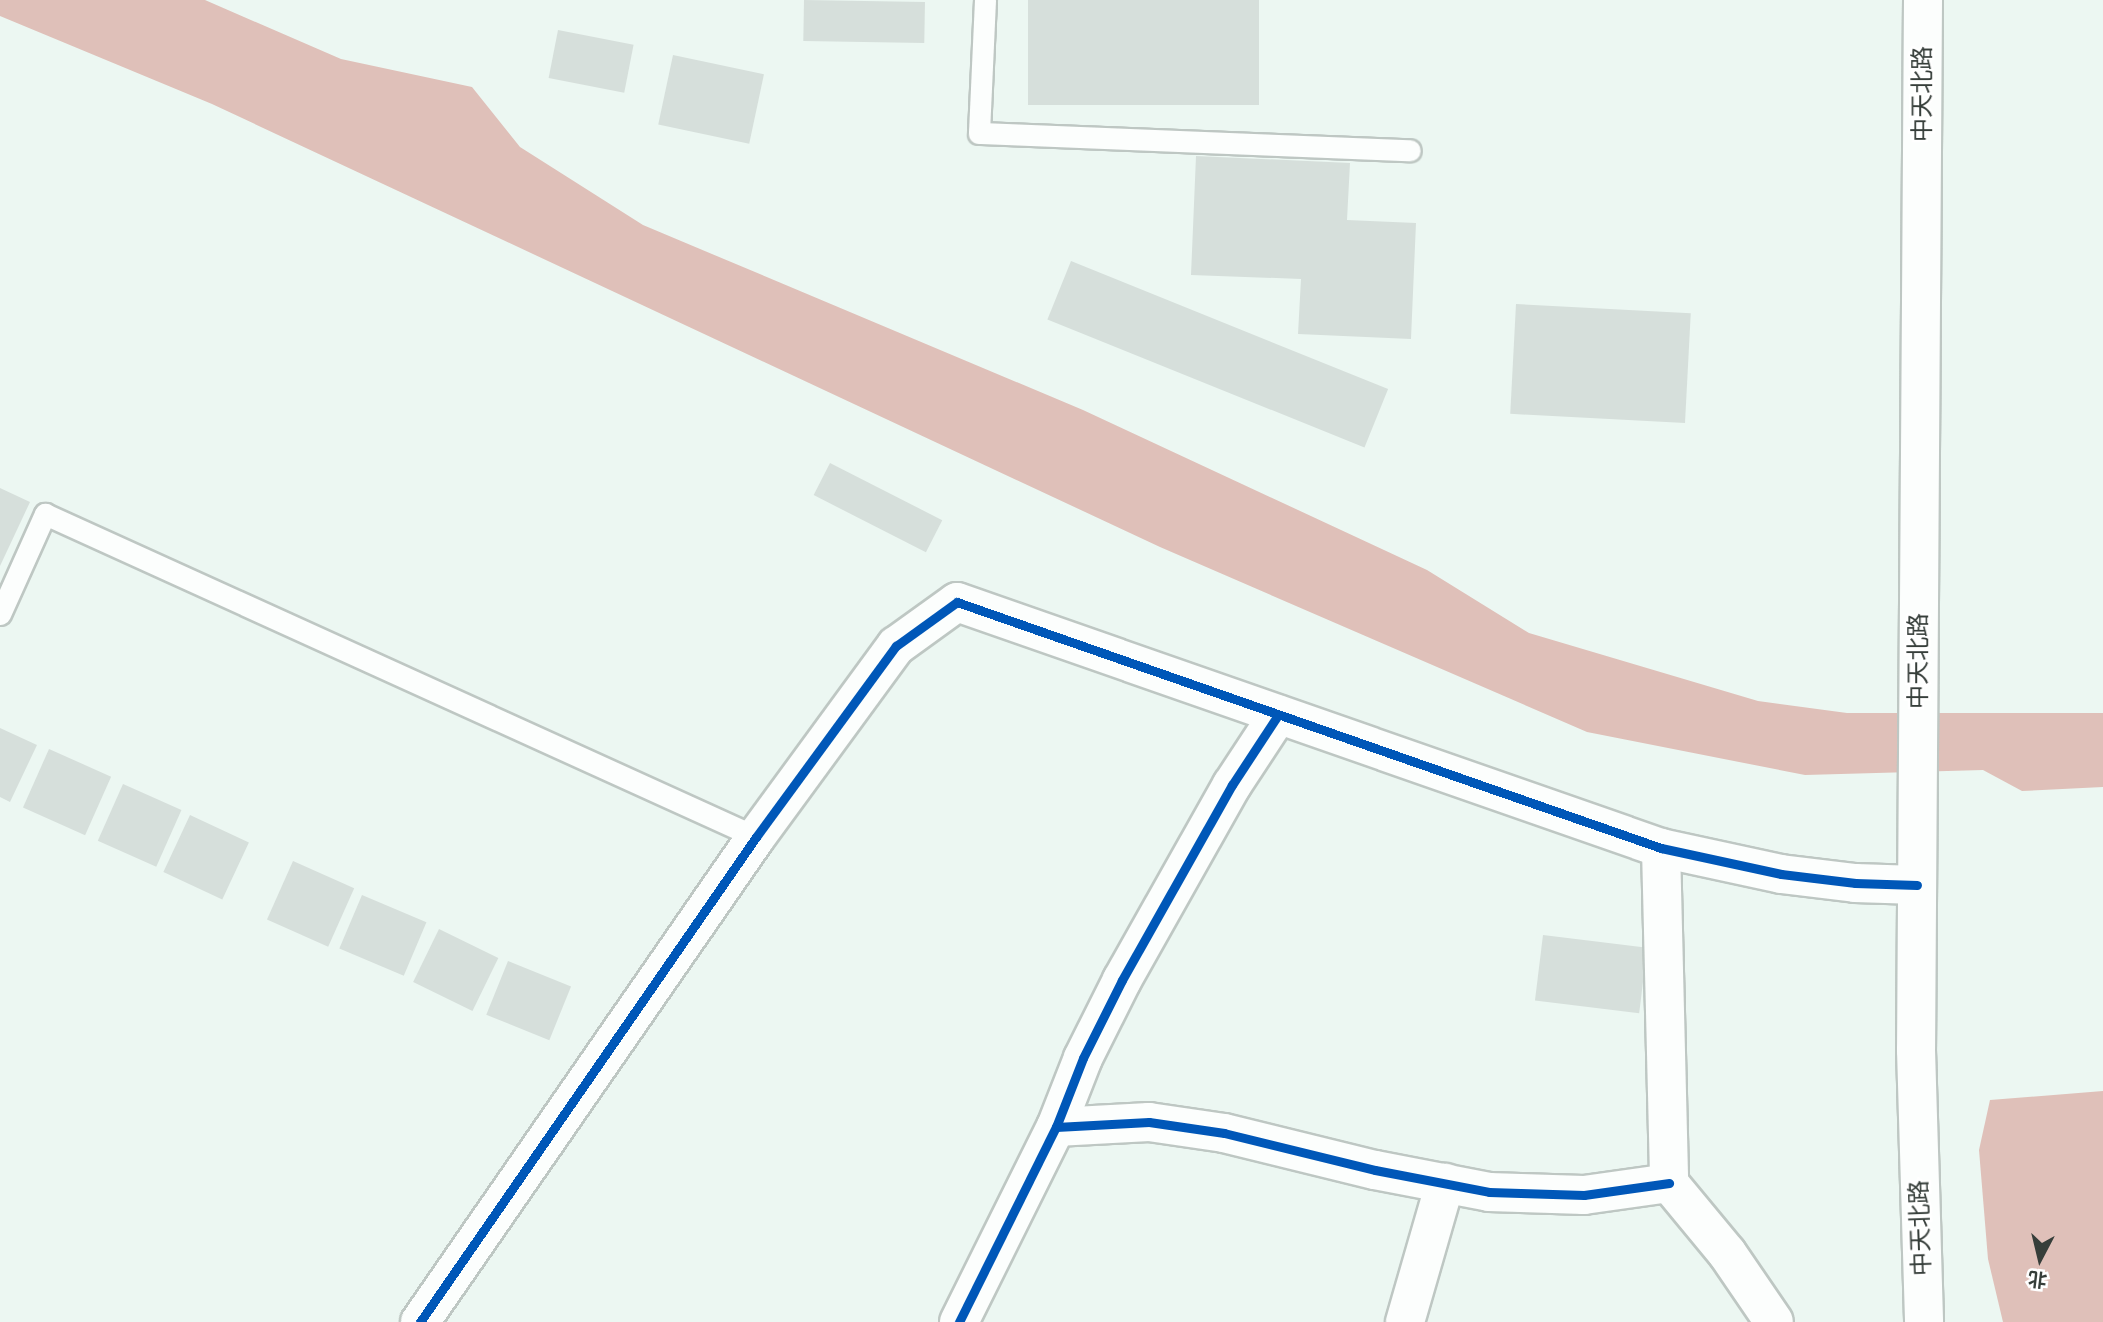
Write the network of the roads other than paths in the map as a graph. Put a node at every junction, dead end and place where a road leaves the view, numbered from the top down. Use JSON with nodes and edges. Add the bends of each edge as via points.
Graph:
{"nodes":[{"id":1,"x":985,"y":0,"type":"edge"},
{"id":2,"x":1923,"y":0,"type":"edge"},
{"id":3,"x":1410,"y":150,"type":"dead end"},
{"id":4,"x":0,"y":614,"type":"edge"},
{"id":5,"x":1278,"y":715,"type":"junction"},
{"id":6,"x":756,"y":838,"type":"junction"},
{"id":7,"x":1661,"y":848,"type":"junction"},
{"id":8,"x":1917,"y":885,"type":"junction"},
{"id":9,"x":1056,"y":1127,"type":"junction"},
{"id":10,"x":1669,"y":1183,"type":"junction"},
{"id":11,"x":1445,"y":1184,"type":"junction"},
{"id":12,"x":420,"y":1322,"type":"edge"},
{"id":13,"x":959,"y":1322,"type":"edge"},
{"id":14,"x":1405,"y":1322,"type":"edge"},
{"id":15,"x":1774,"y":1322,"type":"edge"},
{"id":16,"x":1924,"y":1322,"type":"edge"}],
"edges":[{"from":1,"to":3,"type":"lane","via":[[979,133]]},
{"from":2,"to":8,"type":"street","name":"中天北路"},
{"from":4,"to":6,"type":"lane","via":[[45,514]]},
{"from":5,"to":6,"type":"street","via":[[957,602],[896,646]]},
{"from":5,"to":7,"type":"street"},
{"from":5,"to":9,"type":"street","via":[[1232,785],[1122,981],[1083,1058]]},
{"from":6,"to":12,"type":"street"},
{"from":7,"to":8,"type":"street","via":[[1781,874]]},
{"from":7,"to":10,"type":"street"},
{"from":8,"to":16,"type":"street","name":"中天北路","via":[[1916,1050]]},
{"from":9,"to":11,"type":"street","via":[[1149,1122],[1224,1133]]},
{"from":9,"to":13,"type":"street"},
{"from":10,"to":11,"type":"street","via":[[1584,1195],[1489,1192]]},
{"from":10,"to":15,"type":"street","via":[[1727,1253]]},
{"from":11,"to":14,"type":"street"}]}
